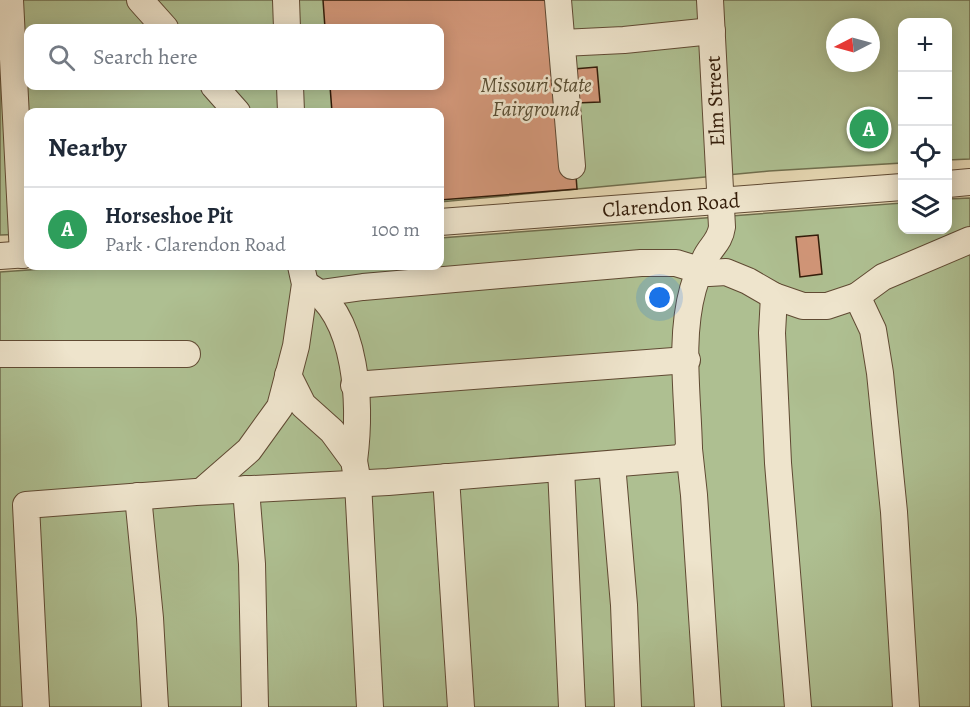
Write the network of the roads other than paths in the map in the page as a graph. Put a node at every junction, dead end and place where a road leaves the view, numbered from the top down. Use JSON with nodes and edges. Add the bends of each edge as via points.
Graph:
{"nodes":[{"id":1,"x":10,"y":0,"type":"edge"},
{"id":2,"x":140,"y":0,"type":"edge"},
{"id":3,"x":286,"y":0,"type":"edge"},
{"id":4,"x":558,"y":0,"type":"edge"},
{"id":5,"x":710,"y":0,"type":"edge"},
{"id":6,"x":161,"y":24,"type":"edge"},
{"id":7,"x":287,"y":24,"type":"edge"},
{"id":8,"x":712,"y":31,"type":"junction"},
{"id":9,"x":562,"y":44,"type":"junction"},
{"id":10,"x":218,"y":90,"type":"edge"},
{"id":11,"x":290,"y":90,"type":"edge"},
{"id":12,"x":233,"y":108,"type":"edge"},
{"id":13,"x":291,"y":108,"type":"edge"},
{"id":14,"x":572,"y":166,"type":"dead end"},
{"id":15,"x":23,"y":172,"type":"edge"},
{"id":16,"x":970,"y":182,"type":"edge"},
{"id":17,"x":952,"y":184,"type":"edge"},
{"id":18,"x":898,"y":187,"type":"edge"},
{"id":19,"x":720,"y":201,"type":"junction"},
{"id":20,"x":444,"y":222,"type":"edge"},
{"id":21,"x":970,"y":240,"type":"edge"},
{"id":22,"x":945,"y":250,"type":"junction"},
{"id":23,"x":17,"y":255,"type":"edge"},
{"id":24,"x":970,"y":264,"type":"edge"},
{"id":25,"x":700,"y":271,"type":"junction"},
{"id":26,"x":309,"y":281,"type":"edge"},
{"id":27,"x":774,"y":296,"type":"junction"},
{"id":28,"x":857,"y":296,"type":"junction"},
{"id":29,"x":0,"y":354,"type":"edge"},
{"id":30,"x":187,"y":354,"type":"dead end"},
{"id":31,"x":687,"y":360,"type":"junction"},
{"id":32,"x":288,"y":375,"type":"junction"},
{"id":33,"x":354,"y":385,"type":"junction"},
{"id":34,"x":689,"y":449,"type":"junction"},
{"id":35,"x":612,"y":464,"type":"junction"},
{"id":36,"x":561,"y":468,"type":"junction"},
{"id":37,"x":356,"y":472,"type":"junction"},
{"id":38,"x":446,"y":477,"type":"junction"},
{"id":39,"x":246,"y":489,"type":"junction"},
{"id":40,"x":201,"y":491,"type":"junction"},
{"id":41,"x":138,"y":496,"type":"junction"},
{"id":42,"x":36,"y":707,"type":"edge"},
{"id":43,"x":155,"y":707,"type":"edge"},
{"id":44,"x":255,"y":707,"type":"edge"},
{"id":45,"x":370,"y":707,"type":"edge"},
{"id":46,"x":461,"y":707,"type":"edge"},
{"id":47,"x":572,"y":707,"type":"edge"},
{"id":48,"x":628,"y":707,"type":"edge"},
{"id":49,"x":708,"y":707,"type":"edge"},
{"id":50,"x":798,"y":707,"type":"edge"},
{"id":51,"x":906,"y":707,"type":"edge"}],
"edges":[{"from":1,"to":15,"type":"street"},
{"from":2,"to":6,"type":"street"},
{"from":3,"to":7,"type":"street"},
{"from":4,"to":9,"type":"street"},
{"from":5,"to":8,"type":"street","name":"Elm Street"},
{"from":8,"to":9,"type":"street"},
{"from":8,"to":19,"type":"street","name":"Elm Street"},
{"from":9,"to":14,"type":"street"},
{"from":10,"to":12,"type":"street"},
{"from":11,"to":13,"type":"street"},
{"from":15,"to":23,"type":"street"},
{"from":16,"to":17,"type":"street"},
{"from":18,"to":19,"type":"street","name":"Clarendon Road"},
{"from":19,"to":20,"type":"street","name":"Clarendon Road"},
{"from":19,"to":25,"type":"street","name":"Elm Street","via":[[722,232]]},
{"from":21,"to":22,"type":"street"},
{"from":22,"to":24,"type":"street","via":[[959,254]]},
{"from":22,"to":28,"type":"street","via":[[883,277]]},
{"from":25,"to":26,"type":"street","via":[[676,263],[641,262],[363,287]]},
{"from":25,"to":27,"type":"street","via":[[726,272]]},
{"from":25,"to":31,"type":"street","name":"Elm Street","via":[[686,327]]},
{"from":26,"to":32,"type":"street"},
{"from":26,"to":33,"type":"street","via":[[345,331]]},
{"from":27,"to":28,"type":"street","via":[[803,306],[827,306]]},
{"from":27,"to":50,"type":"street","via":[[778,463]]},
{"from":28,"to":51,"type":"street","via":[[873,330],[880,373],[894,512]]},
{"from":29,"to":30,"type":"street"},
{"from":31,"to":33,"type":"street"},
{"from":31,"to":34,"type":"street","name":"Elm Street"},
{"from":32,"to":37,"type":"street","via":[[303,405],[332,431]]},
{"from":32,"to":40,"type":"street","via":[[280,407],[249,450]]},
{"from":33,"to":37,"type":"street"},
{"from":34,"to":35,"type":"street","via":[[681,459]]},
{"from":34,"to":49,"type":"street","name":"Elm Street"},
{"from":35,"to":36,"type":"street"},
{"from":35,"to":48,"type":"street"},
{"from":36,"to":38,"type":"street"},
{"from":36,"to":47,"type":"street"},
{"from":37,"to":38,"type":"street"},
{"from":37,"to":39,"type":"street"},
{"from":37,"to":45,"type":"street"},
{"from":38,"to":46,"type":"street"},
{"from":39,"to":40,"type":"street"},
{"from":39,"to":44,"type":"street"},
{"from":40,"to":41,"type":"street"},
{"from":41,"to":42,"type":"street","via":[[26,505]]},
{"from":41,"to":43,"type":"street"}]}
